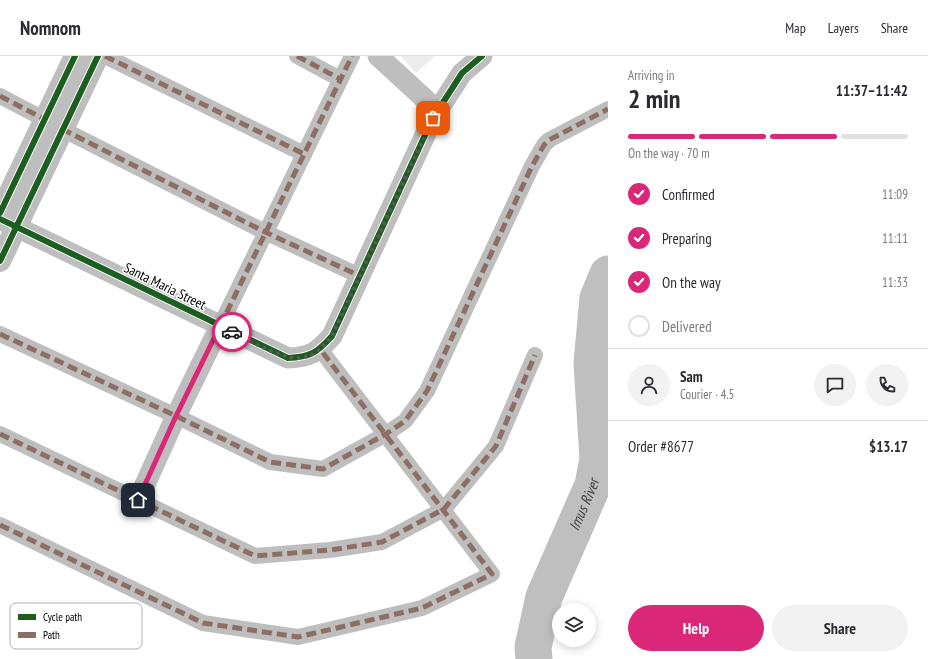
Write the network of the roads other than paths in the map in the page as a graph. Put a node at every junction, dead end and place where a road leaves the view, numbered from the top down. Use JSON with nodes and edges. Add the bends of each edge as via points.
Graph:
{"nodes":[{"id":1,"x":75,"y":56,"type":"edge"},
{"id":2,"x":98,"y":56,"type":"edge"},
{"id":3,"x":105,"y":56,"type":"edge"},
{"id":4,"x":352,"y":56,"type":"edge"},
{"id":5,"x":378,"y":56,"type":"edge"},
{"id":6,"x":482,"y":56,"type":"edge"},
{"id":7,"x":301,"y":57,"type":"edge"},
{"id":8,"x":340,"y":79,"type":"junction"},
{"id":9,"x":0,"y":96,"type":"edge"},
{"id":10,"x":608,"y":109,"type":"edge"},
{"id":11,"x":438,"y":111,"type":"junction"},
{"id":12,"x":53,"y":124,"type":"junction"},
{"id":13,"x":304,"y":154,"type":"junction"},
{"id":14,"x":5,"y":219,"type":"edge"},
{"id":15,"x":265,"y":232,"type":"junction"},
{"id":16,"x":0,"y":261,"type":"edge"},
{"id":17,"x":360,"y":276,"type":"junction"},
{"id":18,"x":220,"y":326,"type":"junction"},
{"id":19,"x":0,"y":334,"type":"edge"},
{"id":20,"x":320,"y":349,"type":"junction"},
{"id":21,"x":536,"y":355,"type":"dead end"},
{"id":22,"x":176,"y":416,"type":"junction"},
{"id":23,"x":0,"y":434,"type":"edge"},
{"id":24,"x":386,"y":434,"type":"junction"},
{"id":25,"x":138,"y":500,"type":"junction"},
{"id":26,"x":444,"y":509,"type":"junction"},
{"id":27,"x":0,"y":525,"type":"edge"}],
"edges":[{"from":1,"to":12,"type":"street"},
{"from":2,"to":12,"type":"street"},
{"from":3,"to":13,"type":"street"},
{"from":4,"to":8,"type":"street"},
{"from":5,"to":11,"type":"street"},
{"from":6,"to":11,"type":"street","name":"Santa Maria Street","via":[[462,73]]},
{"from":7,"to":8,"type":"street"},
{"from":8,"to":13,"type":"street"},
{"from":9,"to":12,"type":"street"},
{"from":10,"to":24,"type":"street","via":[[544,145],[427,391],[405,421]]},
{"from":11,"to":17,"type":"street","name":"Santa Maria Street"},
{"from":12,"to":14,"type":"street"},
{"from":12,"to":15,"type":"street"},
{"from":13,"to":15,"type":"street"},
{"from":14,"to":16,"type":"street"},
{"from":14,"to":18,"type":"street","name":"Santa Maria Street"},
{"from":15,"to":17,"type":"street"},
{"from":15,"to":18,"type":"street"},
{"from":17,"to":20,"type":"street","name":"Santa Maria Street","via":[[332,336]]},
{"from":18,"to":20,"type":"street","name":"Santa Maria Street","via":[[288,358],[304,357]]},
{"from":18,"to":22,"type":"street"},
{"from":19,"to":22,"type":"street"},
{"from":20,"to":24,"type":"street"},
{"from":21,"to":26,"type":"street","via":[[496,446]]},
{"from":22,"to":24,"type":"street","via":[[270,462],[323,469]]},
{"from":22,"to":25,"type":"street"},
{"from":23,"to":25,"type":"street"},
{"from":24,"to":26,"type":"street"},
{"from":25,"to":26,"type":"street","via":[[255,556],[330,550],[382,542]]},
{"from":26,"to":27,"type":"street","via":[[492,574],[422,608],[298,637],[203,623]]}]}
